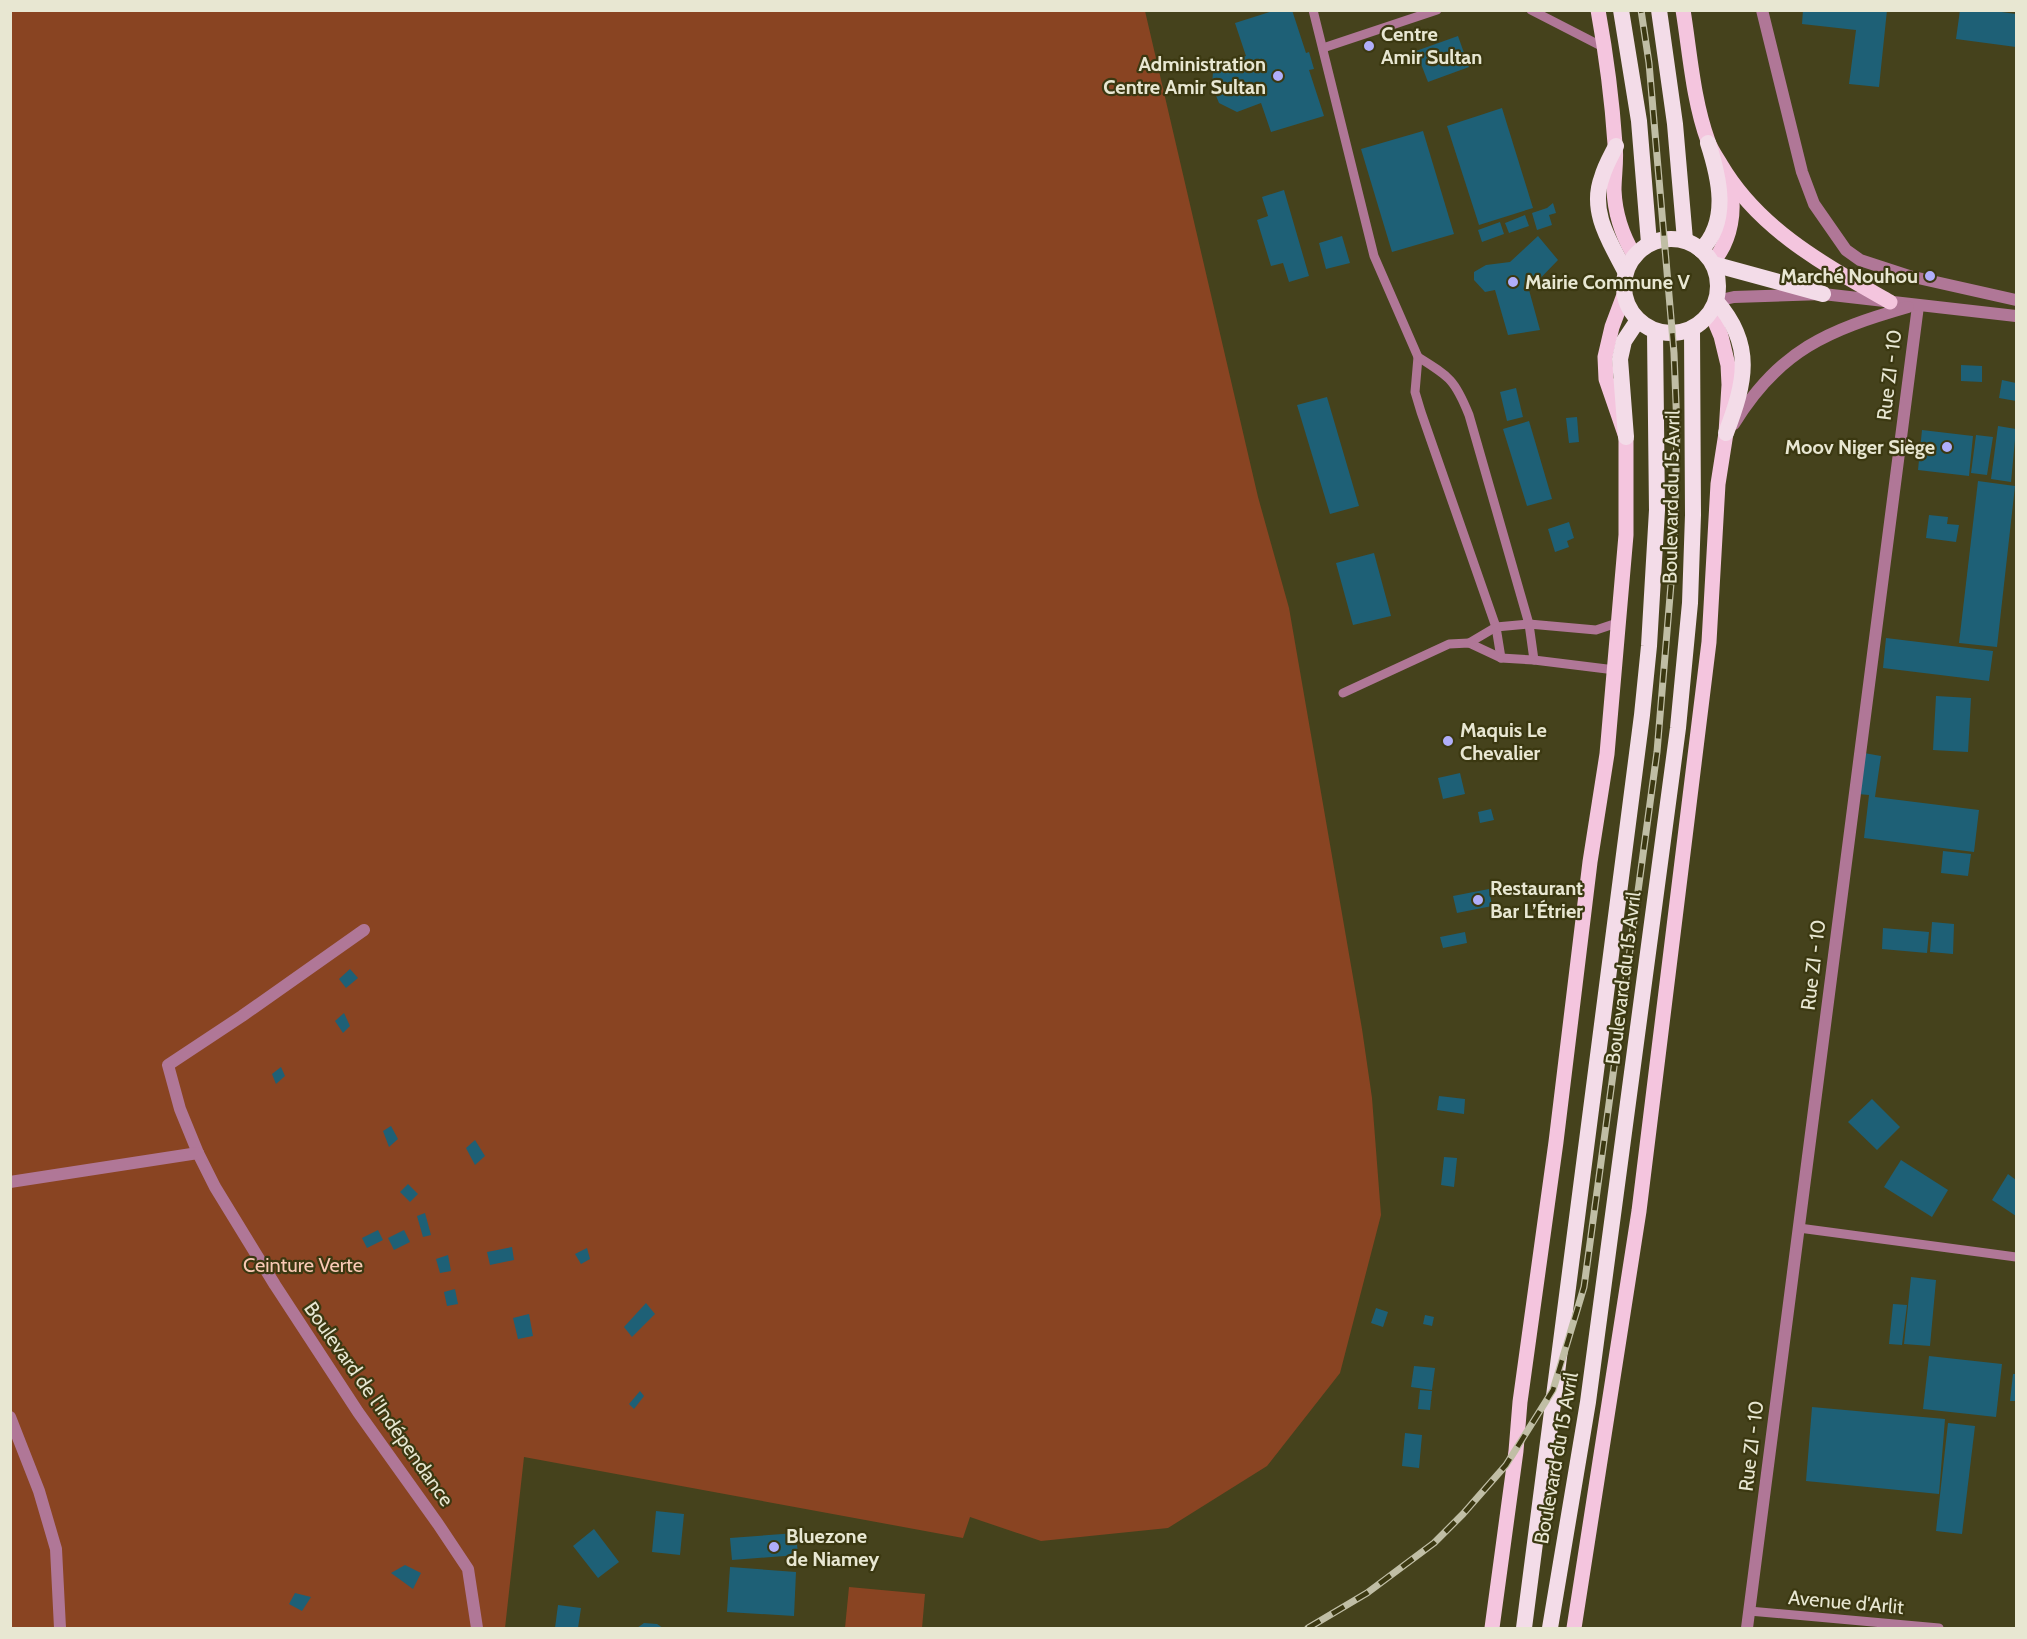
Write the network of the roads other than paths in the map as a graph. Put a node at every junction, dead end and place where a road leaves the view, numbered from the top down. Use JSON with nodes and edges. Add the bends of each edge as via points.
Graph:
{"nodes":[{"id":1,"x":1313,"y":10,"type":"edge"},
{"id":2,"x":1437,"y":10,"type":"edge"},
{"id":3,"x":1531,"y":10,"type":"edge"},
{"id":4,"x":1598,"y":10,"type":"edge"},
{"id":5,"x":1621,"y":10,"type":"edge"},
{"id":6,"x":1659,"y":10,"type":"edge"},
{"id":7,"x":1683,"y":10,"type":"edge"},
{"id":8,"x":1762,"y":10,"type":"edge"},
{"id":9,"x":1323,"y":48,"type":"junction"},
{"id":10,"x":1605,"y":48,"type":"junction"},
{"id":11,"x":1708,"y":143,"type":"junction"},
{"id":12,"x":1616,"y":146,"type":"junction"},
{"id":13,"x":1726,"y":174,"type":"junction"},
{"id":14,"x":1685,"y":240,"type":"junction"},
{"id":15,"x":1649,"y":243,"type":"junction"},
{"id":16,"x":1634,"y":255,"type":"junction"},
{"id":17,"x":1709,"y":259,"type":"junction"},
{"id":18,"x":1625,"y":271,"type":"junction"},
{"id":19,"x":1823,"y":294,"type":"junction"},
{"id":20,"x":1624,"y":296,"type":"junction"},
{"id":21,"x":2016,"y":300,"type":"edge"},
{"id":22,"x":1890,"y":302,"type":"junction"},
{"id":23,"x":1713,"y":306,"type":"junction"},
{"id":24,"x":1916,"y":306,"type":"junction"},
{"id":25,"x":2016,"y":316,"type":"edge"},
{"id":26,"x":1638,"y":320,"type":"junction"},
{"id":27,"x":1692,"y":329,"type":"junction"},
{"id":28,"x":1655,"y":332,"type":"junction"},
{"id":29,"x":1418,"y":357,"type":"junction"},
{"id":30,"x":1626,"y":437,"type":"junction"},
{"id":31,"x":1726,"y":437,"type":"junction"},
{"id":32,"x":1620,"y":622,"type":"junction"},
{"id":33,"x":1529,"y":624,"type":"junction"},
{"id":34,"x":1496,"y":627,"type":"junction"},
{"id":35,"x":1469,"y":643,"type":"junction"},
{"id":36,"x":1501,"y":658,"type":"junction"},
{"id":37,"x":1534,"y":660,"type":"junction"},
{"id":38,"x":1615,"y":670,"type":"junction"},
{"id":39,"x":1344,"y":693,"type":"dead end"},
{"id":40,"x":364,"y":930,"type":"dead end"},
{"id":41,"x":198,"y":1153,"type":"junction"},
{"id":42,"x":10,"y":1182,"type":"edge"},
{"id":43,"x":1799,"y":1228,"type":"junction"},
{"id":44,"x":2016,"y":1257,"type":"edge"},
{"id":45,"x":10,"y":1417,"type":"edge"},
{"id":46,"x":1749,"y":1611,"type":"junction"},
{"id":47,"x":60,"y":1629,"type":"edge"},
{"id":48,"x":477,"y":1629,"type":"edge"},
{"id":49,"x":1492,"y":1629,"type":"edge"},
{"id":50,"x":1524,"y":1629,"type":"edge"},
{"id":51,"x":1550,"y":1629,"type":"edge"},
{"id":52,"x":1574,"y":1629,"type":"edge"},
{"id":53,"x":1747,"y":1629,"type":"edge"},
{"id":54,"x":1939,"y":1629,"type":"edge"}],
"edges":[{"from":1,"to":9,"type":"lane"},
{"from":2,"to":9,"type":"lane"},
{"from":3,"to":10,"type":"lane"},
{"from":4,"to":10,"type":"main road"},
{"from":5,"to":15,"type":"highway","via":[[1638,121]]},
{"from":6,"to":14,"type":"highway","via":[[1676,124]]},
{"from":7,"to":11,"type":"main road"},
{"from":8,"to":21,"type":"street","via":[[1802,172],[1814,204],[1846,250],[1860,260],[1909,276]]},
{"from":9,"to":29,"type":"lane","via":[[1374,256]]},
{"from":10,"to":12,"type":"main road"},
{"from":11,"to":13,"type":"main road"},
{"from":11,"to":17,"type":"highway","via":[[1720,185]]},
{"from":12,"to":16,"type":"main road","via":[[1619,224]]},
{"from":12,"to":18,"type":"highway","via":[[1601,178],[1598,206],[1602,225]]},
{"from":13,"to":17,"type":"main road","via":[[1733,213],[1721,252]]},
{"from":13,"to":22,"type":"main road","via":[[1756,211],[1788,240]]},
{"from":14,"to":15,"type":"highway","via":[[1665,238]]},
{"from":14,"to":17,"type":"highway"},
{"from":15,"to":16,"type":"highway"},
{"from":16,"to":18,"type":"highway"},
{"from":17,"to":19,"type":"highway"},
{"from":17,"to":23,"type":"highway","via":[[1717,276]]},
{"from":18,"to":20,"type":"highway"},
{"from":19,"to":22,"type":"street"},
{"from":19,"to":23,"type":"street","via":[[1734,297]]},
{"from":20,"to":26,"type":"highway"},
{"from":20,"to":30,"type":"main road","name":"Boulevard du 15 Avril","via":[[1605,357],[1606,379]]},
{"from":22,"to":24,"type":"street"},
{"from":23,"to":27,"type":"highway"},
{"from":23,"to":31,"type":"highway","via":[[1724,310],[1734,326],[1744,363],[1743,385]]},
{"from":24,"to":25,"type":"street"},
{"from":24,"to":31,"type":"street","via":[[1819,338],[1772,374],[1749,400]]},
{"from":24,"to":43,"type":"street","name":"Rue ZI - 10"},
{"from":26,"to":28,"type":"highway"},
{"from":26,"to":30,"type":"highway","via":[[1624,341],[1620,359]]},
{"from":27,"to":28,"type":"highway"},
{"from":27,"to":51,"type":"highway","name":"Boulevard du 15 Avril","via":[[1693,526],[1678,728],[1588,1402]]},
{"from":28,"to":50,"type":"highway","name":"Boulevard du 15 Avril","via":[[1657,510],[1645,681]]},
{"from":29,"to":33,"type":"lane","via":[[1447,375],[1459,390]]},
{"from":29,"to":34,"type":"lane","via":[[1416,392],[1420,412]]},
{"from":30,"to":32,"type":"main road","name":"Boulevard du 15 Avril","via":[[1626,534]]},
{"from":31,"to":52,"type":"main road","via":[[1718,484],[1709,642],[1641,1200]]},
{"from":32,"to":33,"type":"lane","via":[[1596,630]]},
{"from":32,"to":38,"type":"main road","name":"Boulevard du 15 Avril"},
{"from":33,"to":34,"type":"lane"},
{"from":33,"to":37,"type":"lane"},
{"from":34,"to":35,"type":"lane"},
{"from":34,"to":36,"type":"lane"},
{"from":35,"to":36,"type":"lane"},
{"from":35,"to":39,"type":"lane","via":[[1449,644]]},
{"from":36,"to":37,"type":"lane"},
{"from":37,"to":38,"type":"lane"},
{"from":38,"to":49,"type":"main road","name":"Boulevard du 15 Avril"},
{"from":40,"to":41,"type":"street","name":"Boulevard de l'Indépendance","via":[[168,1065]]},
{"from":41,"to":42,"type":"street"},
{"from":41,"to":48,"type":"street","name":"Boulevard de l'Indépendance","via":[[287,1304],[468,1569]]},
{"from":43,"to":44,"type":"lane"},
{"from":43,"to":46,"type":"street","name":"Rue ZI - 10"},
{"from":45,"to":47,"type":"street","via":[[39,1491],[56,1549]]},
{"from":46,"to":53,"type":"street","name":"Rue ZI - 10"},
{"from":46,"to":54,"type":"lane","name":"Avenue d'Arlit"}]}
